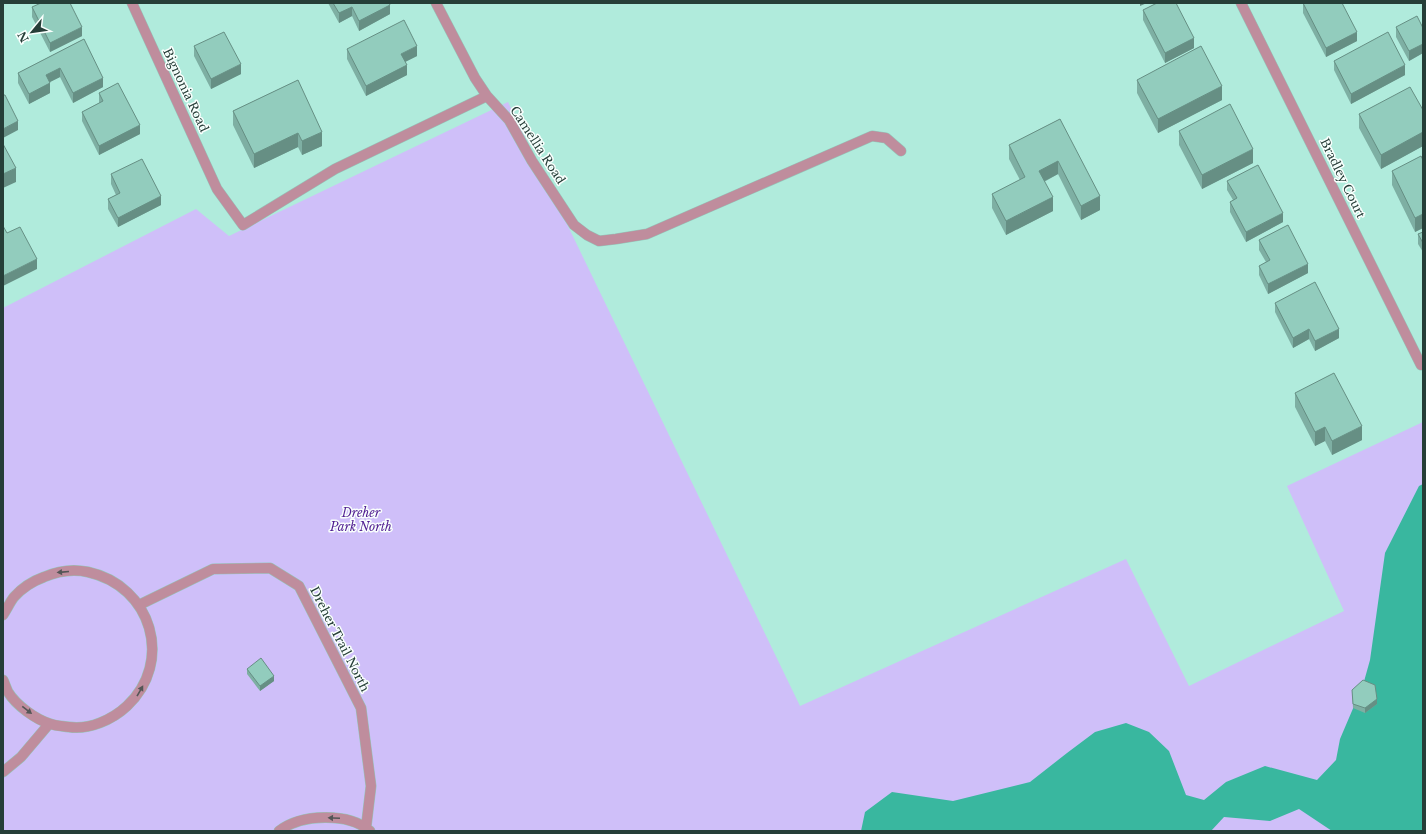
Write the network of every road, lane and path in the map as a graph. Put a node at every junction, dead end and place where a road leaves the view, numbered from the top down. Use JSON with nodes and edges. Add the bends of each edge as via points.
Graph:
{"nodes":[{"id":1,"x":132,"y":3,"type":"edge"},
{"id":2,"x":436,"y":3,"type":"edge"},
{"id":3,"x":1241,"y":3,"type":"edge"},
{"id":4,"x":486,"y":96,"type":"junction"},
{"id":5,"x":901,"y":151,"type":"dead end"},
{"id":6,"x":1421,"y":365,"type":"dead end"},
{"id":7,"x":139,"y":605,"type":"junction"},
{"id":8,"x":3,"y":615,"type":"edge"},
{"id":9,"x":3,"y":680,"type":"edge"},
{"id":10,"x":49,"y":724,"type":"junction"},
{"id":11,"x":3,"y":772,"type":"edge"},
{"id":12,"x":368,"y":829,"type":"edge"},
{"id":13,"x":279,"y":831,"type":"edge"}],
"edges":[{"from":1,"to":4,"type":"street","name":"Bignonia Road","via":[[217,189],[243,225],[335,169]]},
{"from":2,"to":4,"type":"street","name":"Camellia Road"},
{"from":3,"to":6,"type":"street","name":"Bradley Court"},
{"from":4,"to":5,"type":"street","name":"Camellia Road","via":[[509,120],[532,161],[574,225],[599,241],[647,234],[872,136],[886,138]]},
{"from":7,"to":8,"type":"street","one_way":true,"via":[[122,587],[102,575],[78,570],[54,572],[32,582],[14,597]]},
{"from":10,"to":7,"type":"street","one_way":true,"via":[[73,728],[97,725],[119,714],[137,697],[148,676],[153,652],[150,627]]},
{"from":7,"to":12,"type":"street","name":"Dreher Trail North","via":[[212,569],[270,568],[299,586],[361,708],[371,786]]},
{"from":9,"to":10,"type":"street","one_way":true,"via":[[8,692],[26,711]]},
{"from":10,"to":11,"type":"street","via":[[21,757]]},
{"from":12,"to":13,"type":"street","name":"Dreher Trail North","one_way":true,"via":[[340,818],[311,818],[284,826]]}]}
